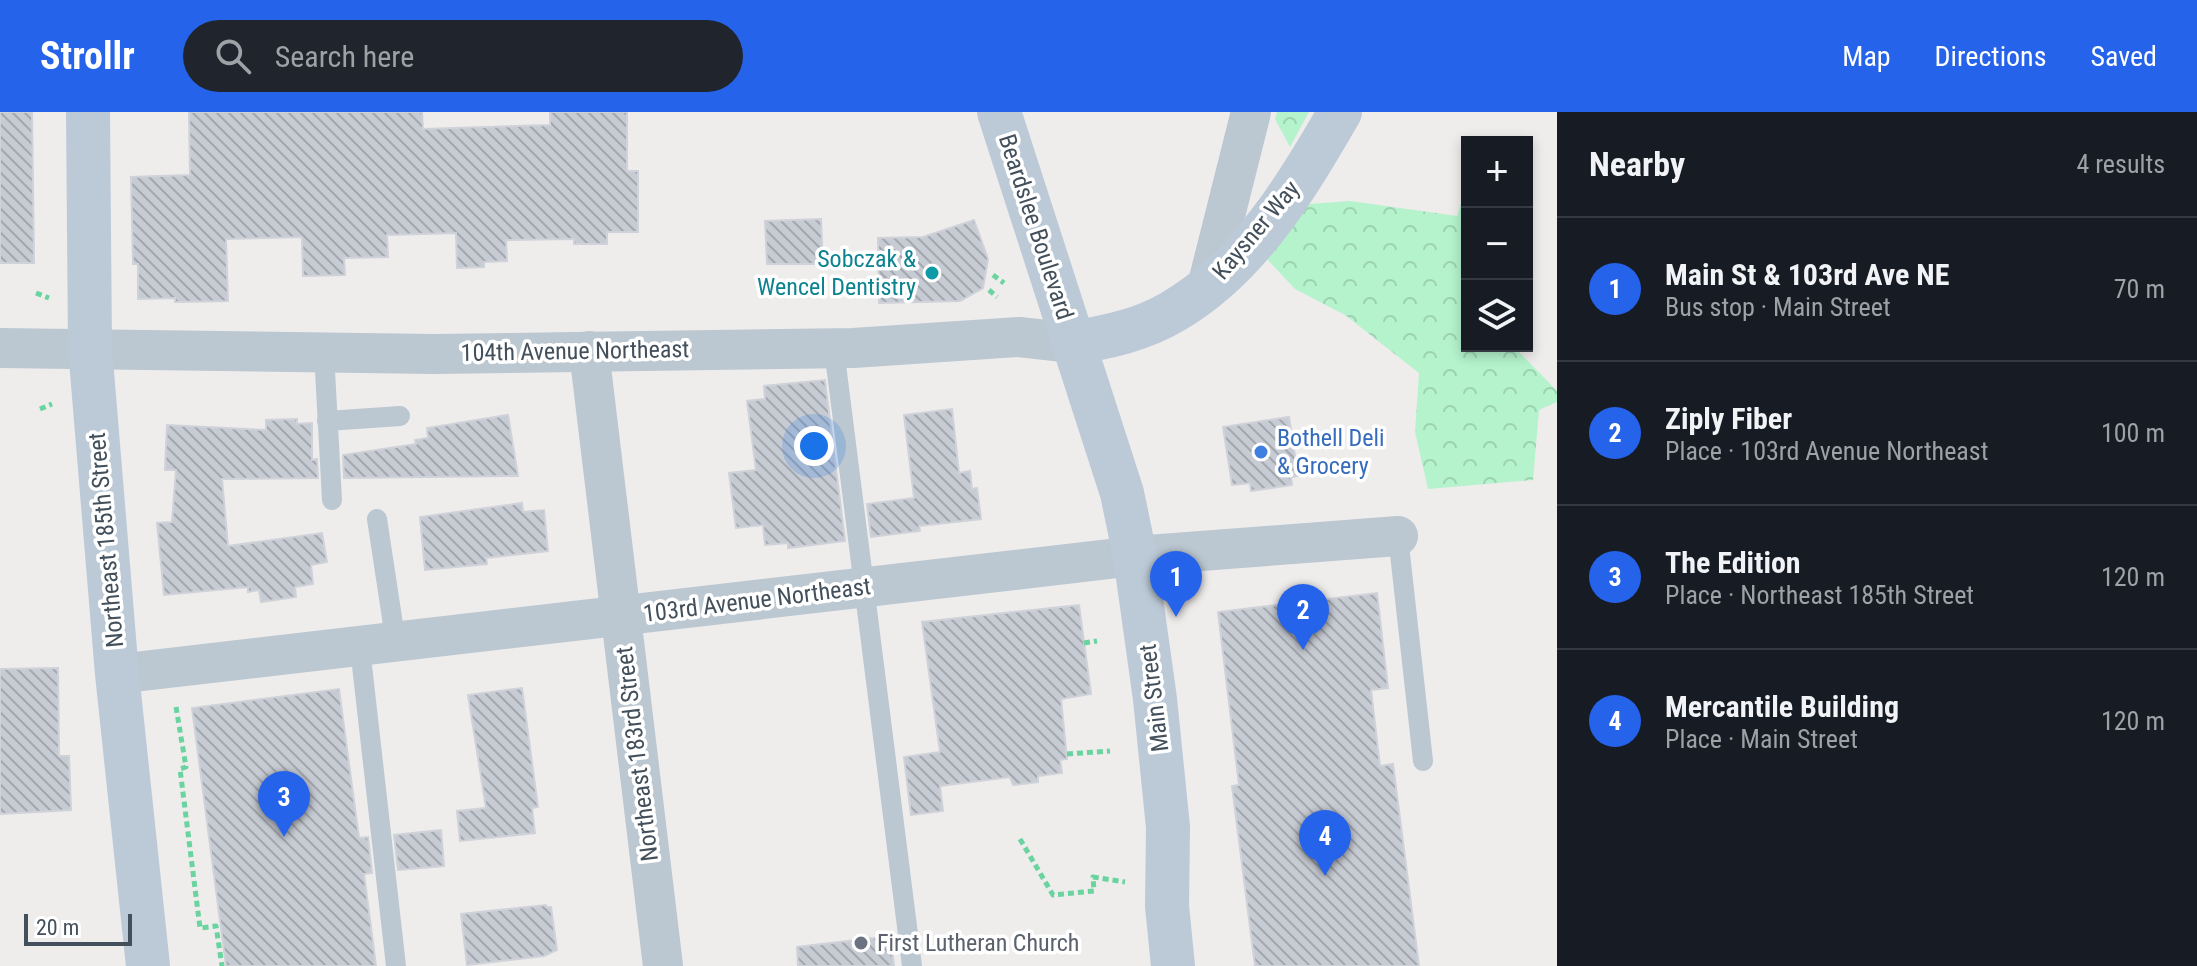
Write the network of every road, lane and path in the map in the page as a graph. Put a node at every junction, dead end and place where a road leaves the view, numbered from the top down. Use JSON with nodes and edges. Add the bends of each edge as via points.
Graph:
{"nodes":[{"id":1,"x":88,"y":112,"type":"edge"},
{"id":2,"x":999,"y":112,"type":"edge"},
{"id":3,"x":1251,"y":112,"type":"edge"},
{"id":4,"x":1340,"y":112,"type":"edge"},
{"id":5,"x":993,"y":275,"type":"dead end"},
{"id":6,"x":1004,"y":283,"type":"dead end"},
{"id":7,"x":1207,"y":287,"type":"junction"},
{"id":8,"x":989,"y":290,"type":"dead end"},
{"id":9,"x":36,"y":293,"type":"dead end"},
{"id":10,"x":997,"y":297,"type":"dead end"},
{"id":11,"x":49,"y":298,"type":"dead end"},
{"id":12,"x":1147,"y":324,"type":"joint"},
{"id":13,"x":1073,"y":343,"type":"junction"},
{"id":14,"x":0,"y":348,"type":"edge"},
{"id":15,"x":90,"y":348,"type":"junction"},
{"id":16,"x":834,"y":349,"type":"junction"},
{"id":17,"x":589,"y":351,"type":"junction"},
{"id":18,"x":324,"y":352,"type":"junction"},
{"id":19,"x":52,"y":404,"type":"dead end"},
{"id":20,"x":40,"y":409,"type":"dead end"},
{"id":21,"x":400,"y":416,"type":"dead end"},
{"id":22,"x":327,"y":421,"type":"junction"},
{"id":23,"x":332,"y":500,"type":"dead end"},
{"id":24,"x":377,"y":519,"type":"dead end"},
{"id":25,"x":1398,"y":536,"type":"joint"},
{"id":26,"x":1135,"y":556,"type":"junction"},
{"id":27,"x":864,"y":588,"type":"junction"},
{"id":28,"x":621,"y":616,"type":"junction"},
{"id":29,"x":1097,"y":641,"type":"dead end"},
{"id":30,"x":1084,"y":643,"type":"dead end"},
{"id":31,"x":378,"y":646,"type":"junction"},
{"id":32,"x":117,"y":674,"type":"junction"},
{"id":33,"x":176,"y":707,"type":"dead end"},
{"id":34,"x":1110,"y":751,"type":"dead end"},
{"id":35,"x":1067,"y":754,"type":"dead end"},
{"id":36,"x":1423,"y":761,"type":"dead end"},
{"id":37,"x":1020,"y":839,"type":"dead end"},
{"id":38,"x":1125,"y":882,"type":"dead end"},
{"id":39,"x":148,"y":966,"type":"edge"},
{"id":40,"x":222,"y":966,"type":"edge"},
{"id":41,"x":396,"y":966,"type":"edge"},
{"id":42,"x":663,"y":966,"type":"edge"},
{"id":43,"x":912,"y":966,"type":"edge"},
{"id":44,"x":1173,"y":966,"type":"edge"}],
"edges":[{"from":1,"to":15,"type":"main road","name":"Northeast 185th Street"},
{"from":2,"to":13,"type":"main road","name":"Beardslee Boulevard"},
{"from":3,"to":7,"type":"street"},
{"from":4,"to":7,"type":"main road","name":"Kaysner Way","via":[[1282,206]]},
{"from":5,"to":6,"type":"path"},
{"from":7,"to":12,"type":"main road","name":"Kaysner Way"},
{"from":8,"to":10,"type":"path"},
{"from":9,"to":11,"type":"path"},
{"from":12,"to":13,"type":"main road","name":"104th Avenue Northeast"},
{"from":13,"to":16,"type":"street","name":"104th Avenue Northeast","via":[[1019,337]]},
{"from":13,"to":26,"type":"main road","name":"Main Street","via":[[1122,493]]},
{"from":14,"to":15,"type":"street","name":"104th Avenue Northeast"},
{"from":15,"to":18,"type":"street","name":"104th Avenue Northeast"},
{"from":15,"to":32,"type":"main road","name":"Northeast 185th Street"},
{"from":16,"to":17,"type":"street","name":"104th Avenue Northeast"},
{"from":16,"to":27,"type":"lane"},
{"from":17,"to":18,"type":"street","name":"104th Avenue Northeast"},
{"from":17,"to":28,"type":"street","name":"Northeast 183rd Street"},
{"from":18,"to":22,"type":"lane"},
{"from":19,"to":20,"type":"path"},
{"from":21,"to":22,"type":"lane"},
{"from":22,"to":23,"type":"lane"},
{"from":24,"to":31,"type":"lane"},
{"from":25,"to":26,"type":"street","name":"103rd Avenue Northeast"},
{"from":25,"to":36,"type":"lane"},
{"from":26,"to":27,"type":"street","name":"103rd Avenue Northeast"},
{"from":26,"to":44,"type":"main road","name":"Main Street","via":[[1168,827]]},
{"from":27,"to":28,"type":"street","name":"103rd Avenue Northeast"},
{"from":27,"to":43,"type":"lane"},
{"from":28,"to":31,"type":"street","name":"103rd Avenue Northeast"},
{"from":28,"to":42,"type":"street","name":"Northeast 183rd Street"},
{"from":29,"to":30,"type":"path"},
{"from":31,"to":32,"type":"street","name":"103rd Avenue Northeast"},
{"from":31,"to":41,"type":"lane"},
{"from":32,"to":39,"type":"main road","name":"Northeast 185th Street"},
{"from":33,"to":40,"type":"path","via":[[200,928],[216,926]]},
{"from":34,"to":35,"type":"path"},
{"from":37,"to":38,"type":"path","via":[[1053,895],[1094,891],[1093,877]]}]}
